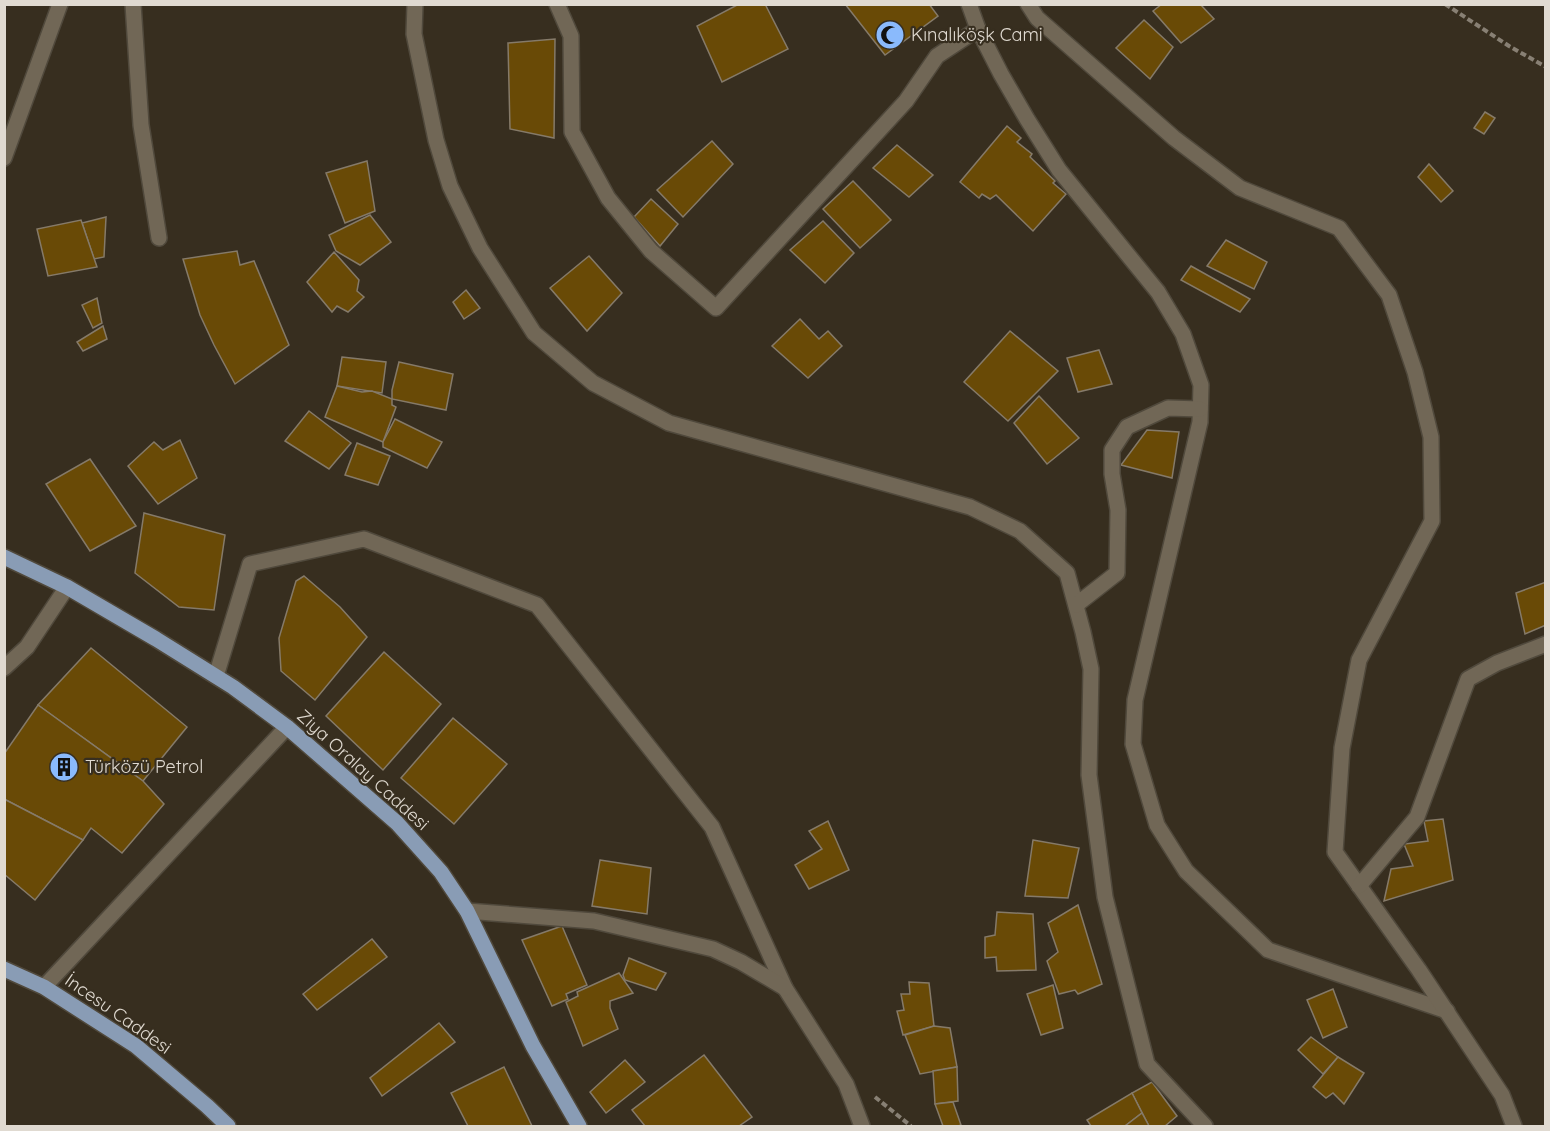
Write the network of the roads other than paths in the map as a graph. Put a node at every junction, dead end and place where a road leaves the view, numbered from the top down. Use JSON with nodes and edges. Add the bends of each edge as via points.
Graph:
{"nodes":[{"id":1,"x":60,"y":4,"type":"edge"},
{"id":2,"x":133,"y":4,"type":"edge"},
{"id":3,"x":415,"y":4,"type":"edge"},
{"id":4,"x":557,"y":4,"type":"edge"},
{"id":5,"x":969,"y":4,"type":"edge"},
{"id":6,"x":1028,"y":4,"type":"edge"},
{"id":7,"x":978,"y":29,"type":"junction"},
{"id":8,"x":4,"y":158,"type":"edge"},
{"id":9,"x":159,"y":238,"type":"dead end"},
{"id":10,"x":1200,"y":409,"type":"junction"},
{"id":11,"x":4,"y":557,"type":"edge"},
{"id":12,"x":67,"y":587,"type":"junction"},
{"id":13,"x":1076,"y":605,"type":"junction"},
{"id":14,"x":1545,"y":644,"type":"edge"},
{"id":15,"x":4,"y":668,"type":"edge"},
{"id":16,"x":216,"y":676,"type":"junction"},
{"id":17,"x":287,"y":727,"type":"junction"},
{"id":18,"x":1359,"y":886,"type":"junction"},
{"id":19,"x":467,"y":911,"type":"junction"},
{"id":20,"x":4,"y":969,"type":"edge"},
{"id":21,"x":44,"y":987,"type":"junction"},
{"id":22,"x":785,"y":988,"type":"junction"},
{"id":23,"x":1447,"y":1011,"type":"junction"},
{"id":24,"x":228,"y":1126,"type":"edge"},
{"id":25,"x":579,"y":1126,"type":"edge"},
{"id":26,"x":862,"y":1126,"type":"edge"},
{"id":27,"x":1205,"y":1126,"type":"edge"},
{"id":28,"x":1514,"y":1126,"type":"edge"}],
"edges":[{"from":1,"to":8,"type":"street"},
{"from":2,"to":9,"type":"street","via":[[141,125]]},
{"from":3,"to":13,"type":"street","via":[[414,34],[436,140],[450,186],[480,248],[534,333],[593,383],[669,423],[970,507],[1020,531],[1067,573]]},
{"from":4,"to":7,"type":"street","via":[[571,36],[572,132],[608,198],[651,251],[716,308],[906,101],[937,56]]},
{"from":5,"to":7,"type":"street"},
{"from":6,"to":18,"type":"street","via":[[1037,18],[1174,138],[1240,188],[1339,228],[1389,295],[1431,436],[1432,521],[1359,660],[1342,748],[1335,852]]},
{"from":7,"to":10,"type":"street","via":[[1000,74],[1059,170],[1158,292],[1183,334],[1201,385]]},
{"from":10,"to":13,"type":"street","via":[[1168,408],[1127,427],[1112,450],[1118,510],[1117,573]]},
{"from":10,"to":23,"type":"street","via":[[1136,700],[1133,744],[1157,825],[1186,871],[1268,950]]},
{"from":11,"to":12,"type":"main road","name":"Ziya Oralay Caddesi"},
{"from":12,"to":15,"type":"street","via":[[27,647]]},
{"from":12,"to":16,"type":"main road","name":"Ziya Oralay Caddesi"},
{"from":13,"to":27,"type":"street","via":[[1091,669],[1089,775],[1105,897],[1147,1064]]},
{"from":14,"to":18,"type":"street","via":[[1468,679],[1417,817]]},
{"from":16,"to":17,"type":"main road","name":"Ziya Oralay Caddesi"},
{"from":16,"to":22,"type":"street","via":[[250,564],[364,539],[537,605],[712,827]]},
{"from":17,"to":19,"type":"main road","name":"Ziya Oralay Caddesi","via":[[397,823],[441,872]]},
{"from":17,"to":21,"type":"street"},
{"from":18,"to":23,"type":"street"},
{"from":19,"to":22,"type":"street","via":[[594,921],[713,949]]},
{"from":19,"to":25,"type":"main road","name":"Ziya Oralay Caddesi","via":[[533,1046]]},
{"from":20,"to":21,"type":"main road","name":"İncesu Caddesi"},
{"from":21,"to":24,"type":"main road","name":"İncesu Caddesi","via":[[136,1046]]},
{"from":22,"to":26,"type":"street","via":[[846,1084]]},
{"from":23,"to":28,"type":"street","via":[[1502,1095]]}]}
